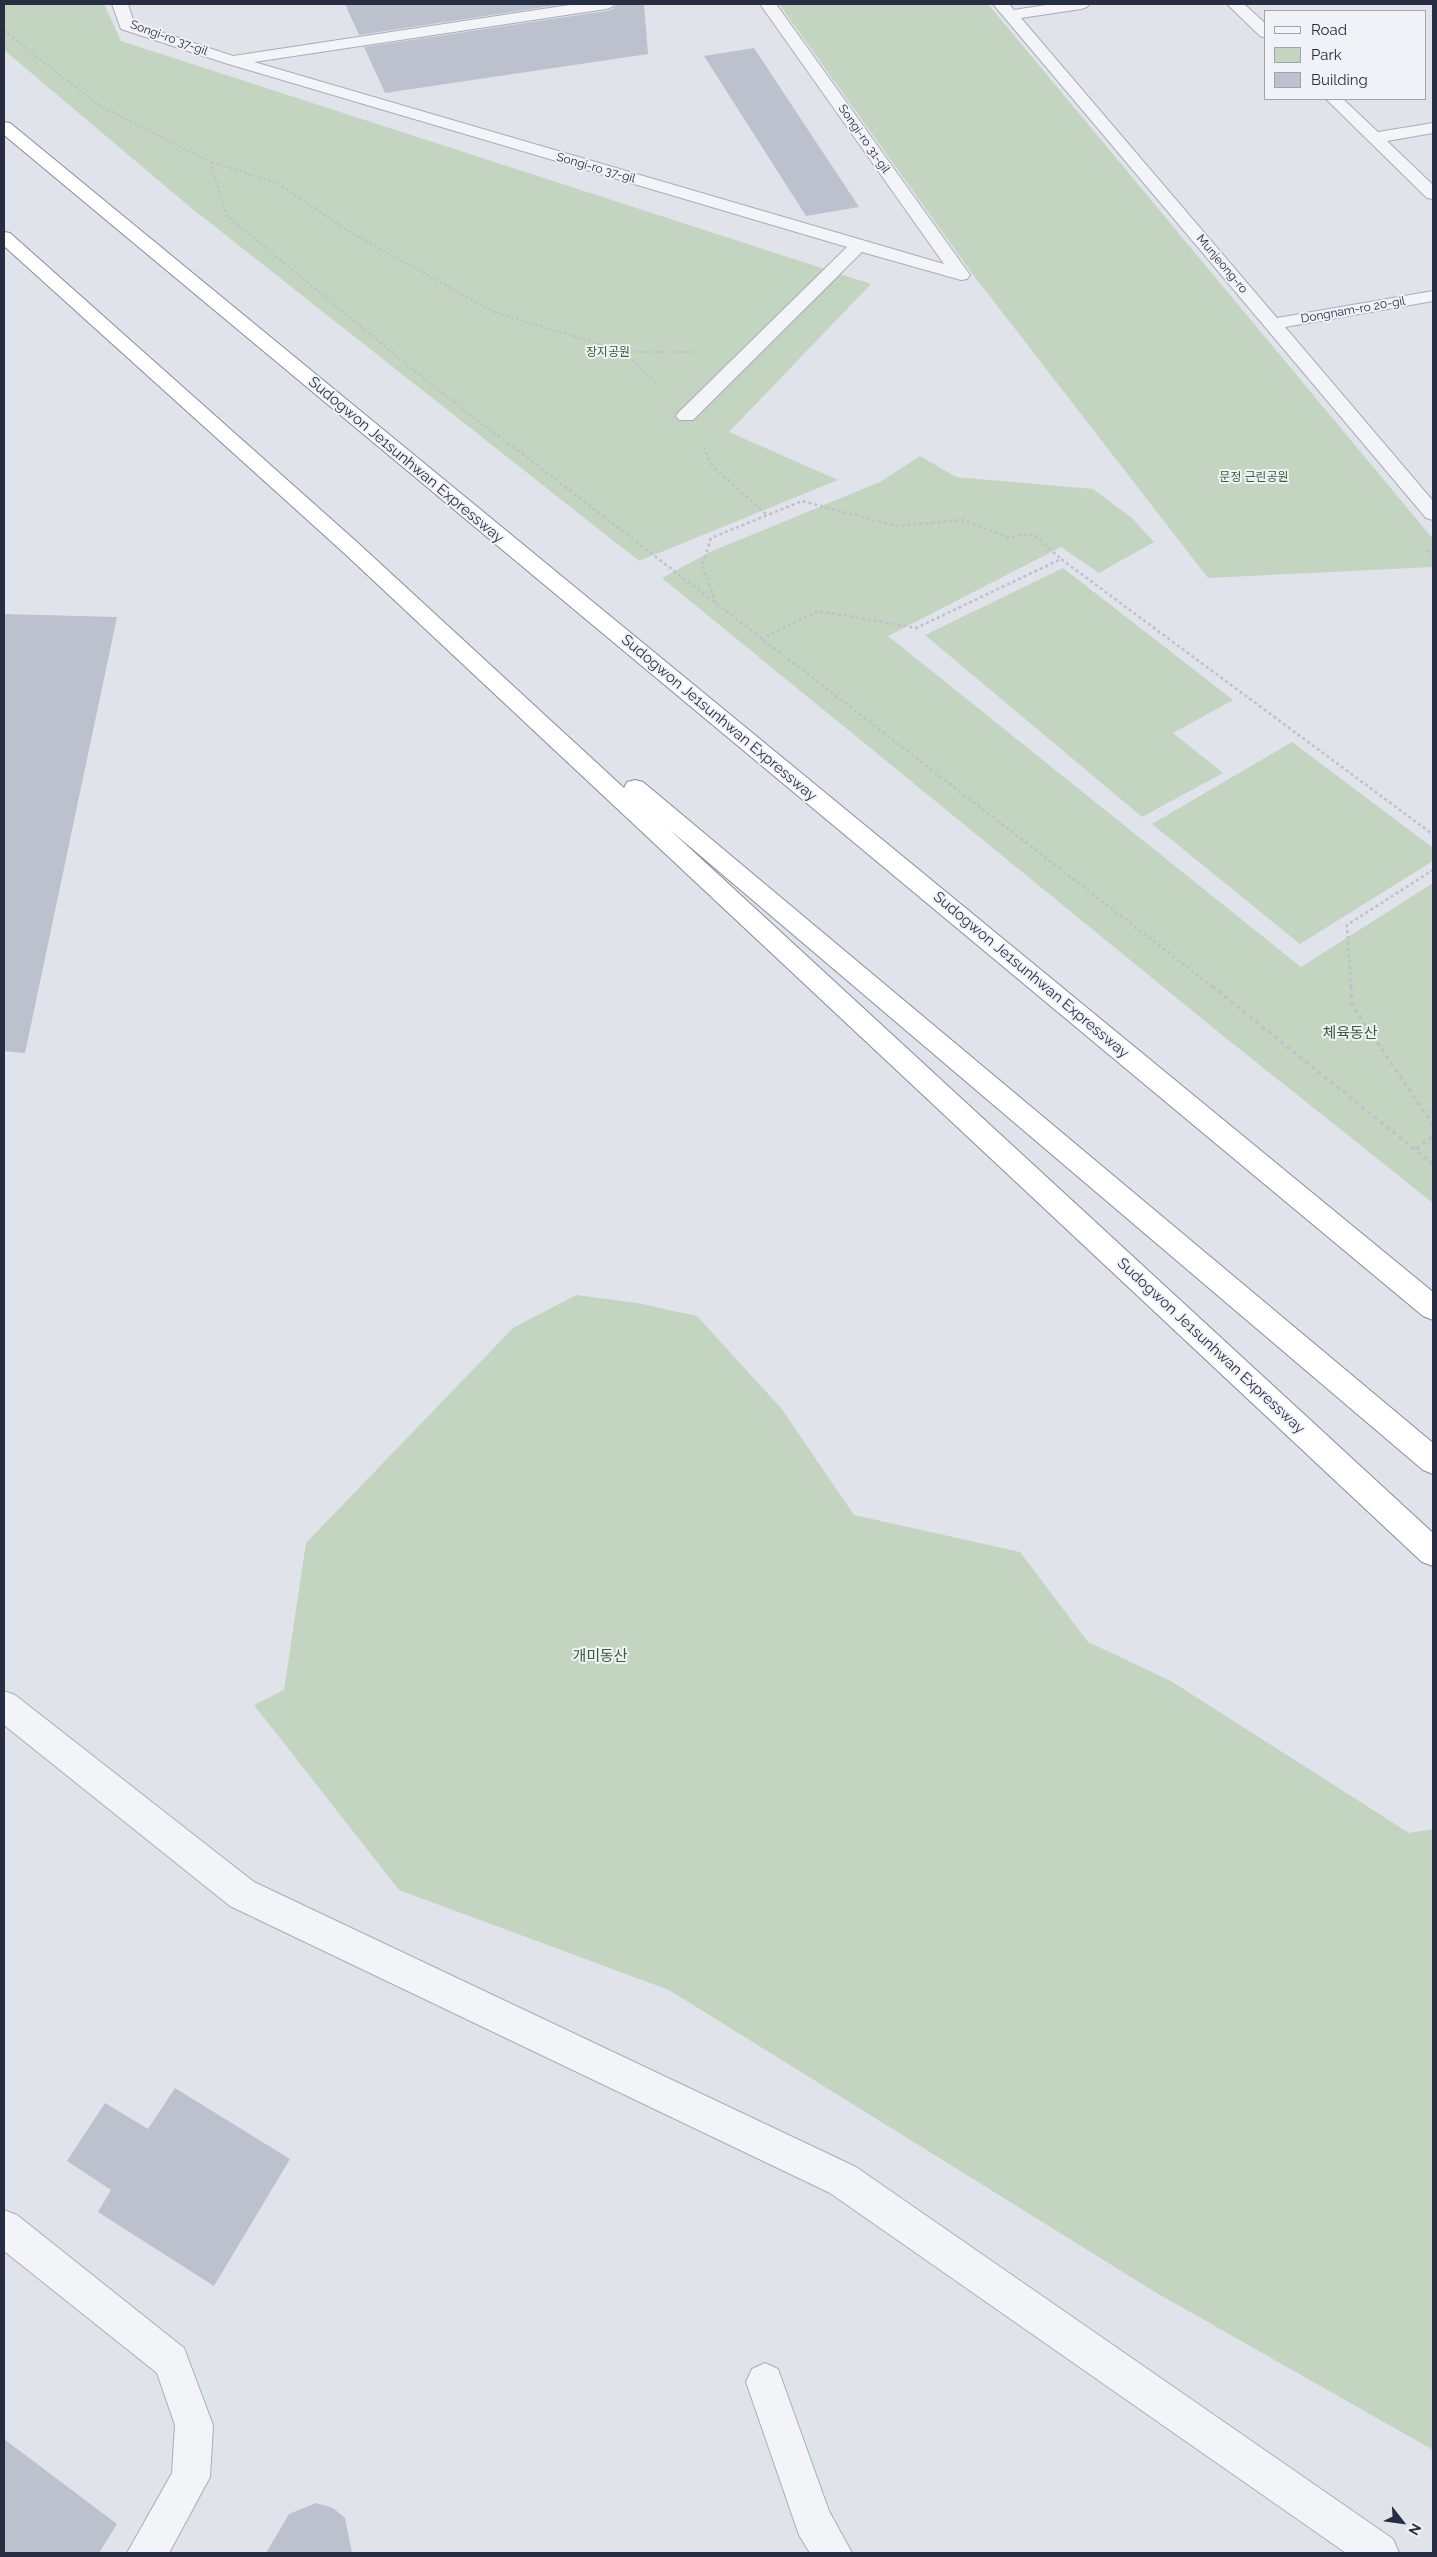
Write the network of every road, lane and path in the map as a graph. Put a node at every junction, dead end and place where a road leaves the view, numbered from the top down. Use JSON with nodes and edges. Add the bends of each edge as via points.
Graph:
{"nodes":[{"id":1,"x":120,"y":4,"type":"edge"},
{"id":2,"x":606,"y":4,"type":"edge"},
{"id":3,"x":768,"y":4,"type":"edge"},
{"id":4,"x":1081,"y":4,"type":"edge"},
{"id":5,"x":1235,"y":4,"type":"edge"},
{"id":6,"x":1006,"y":9,"type":"edge"},
{"id":7,"x":4,"y":31,"type":"edge"},
{"id":8,"x":1264,"y":31,"type":"edge"},
{"id":9,"x":231,"y":60,"type":"junction"},
{"id":10,"x":1335,"y":100,"type":"edge"},
{"id":11,"x":4,"y":127,"type":"edge"},
{"id":12,"x":1433,"y":128,"type":"edge"},
{"id":13,"x":1374,"y":138,"type":"junction"},
{"id":14,"x":210,"y":162,"type":"junction"},
{"id":15,"x":1433,"y":194,"type":"edge"},
{"id":16,"x":4,"y":237,"type":"edge"},
{"id":17,"x":859,"y":245,"type":"junction"},
{"id":18,"x":961,"y":275,"type":"joint"},
{"id":19,"x":1433,"y":296,"type":"edge"},
{"id":20,"x":1273,"y":324,"type":"junction"},
{"id":21,"x":625,"y":352,"type":"junction"},
{"id":22,"x":750,"y":352,"type":"junction"},
{"id":23,"x":686,"y":416,"type":"junction"},
{"id":24,"x":1433,"y":514,"type":"edge"},
{"id":25,"x":767,"y":515,"type":"junction"},
{"id":26,"x":351,"y":548,"type":"junction"},
{"id":27,"x":1061,"y":559,"type":"junction"},
{"id":28,"x":716,"y":604,"type":"junction"},
{"id":29,"x":761,"y":639,"type":"junction"},
{"id":30,"x":1433,"y":833,"type":"edge"},
{"id":31,"x":1433,"y":870,"type":"edge"},
{"id":32,"x":1433,"y":1125,"type":"edge"},
{"id":33,"x":1433,"y":1136,"type":"edge"},
{"id":34,"x":1415,"y":1149,"type":"junction"},
{"id":35,"x":1433,"y":1164,"type":"edge"},
{"id":36,"x":1433,"y":1308,"type":"edge"},
{"id":37,"x":1433,"y":1461,"type":"edge"},
{"id":38,"x":1433,"y":1552,"type":"edge"},
{"id":39,"x":4,"y":1706,"type":"edge"},
{"id":40,"x":4,"y":2228,"type":"edge"},
{"id":41,"x":765,"y":2382,"type":"dead end"},
{"id":42,"x":147,"y":2553,"type":"edge"},
{"id":43,"x":832,"y":2553,"type":"edge"},
{"id":44,"x":1379,"y":2553,"type":"edge"}],
"edges":[{"from":1,"to":9,"type":"street","name":"Songi-ro 37-gil","via":[[127,26]]},
{"from":2,"to":9,"type":"street","name":"Songi-ro 37-gil"},
{"from":3,"to":18,"type":"street","name":"Songi-ro 31-gil"},
{"from":4,"to":6,"type":"street","name":"Munjeong-ro"},
{"from":5,"to":8,"type":"street"},
{"from":6,"to":20,"type":"street","name":"Munjeong-ro"},
{"from":7,"to":14,"type":"path","via":[[100,106]]},
{"from":9,"to":17,"type":"street","name":"Songi-ro 37-gil"},
{"from":10,"to":13,"type":"street"},
{"from":11,"to":36,"type":"highway","name":"Sudogwon Je1sunhwan Expressway"},
{"from":12,"to":13,"type":"street"},
{"from":13,"to":15,"type":"street"},
{"from":14,"to":21,"type":"path","via":[[279,184],[350,232],[494,312]]},
{"from":14,"to":28,"type":"path","via":[[228,216],[427,381]]},
{"from":16,"to":26,"type":"highway","name":"Sudogwon Je1sunhwan Expressway"},
{"from":17,"to":18,"type":"street","name":"Songi-ro 37-gil"},
{"from":17,"to":22,"type":"street"},
{"from":19,"to":20,"type":"street","name":"Dongnam-ro 20-gil"},
{"from":20,"to":24,"type":"street","name":"Munjeong-ro"},
{"from":21,"to":22,"type":"path"},
{"from":21,"to":23,"type":"path"},
{"from":22,"to":23,"type":"street"},
{"from":23,"to":25,"type":"path","via":[[713,467]]},
{"from":25,"to":27,"type":"path","via":[[802,500],[896,526],[963,520],[1007,536],[1034,534]]},
{"from":25,"to":28,"type":"path","via":[[710,538],[702,566]]},
{"from":26,"to":37,"type":"highway","name":"Sudogwon Je1sunhwan Expressway"},
{"from":26,"to":38,"type":"highway","name":"Sudogwon Je1sunhwan Expressway"},
{"from":27,"to":29,"type":"path","via":[[916,628],[818,611]]},
{"from":27,"to":30,"type":"path"},
{"from":28,"to":29,"type":"path"},
{"from":29,"to":34,"type":"path","via":[[1255,1019]]},
{"from":31,"to":32,"type":"path","via":[[1347,925],[1352,1005]]},
{"from":33,"to":34,"type":"path"},
{"from":34,"to":35,"type":"path"},
{"from":39,"to":44,"type":"street","via":[[242,1894],[843,2180]]},
{"from":40,"to":42,"type":"street","via":[[171,2361],[194,2425],[191,2477]]},
{"from":41,"to":43,"type":"street","via":[[813,2521]]}]}
